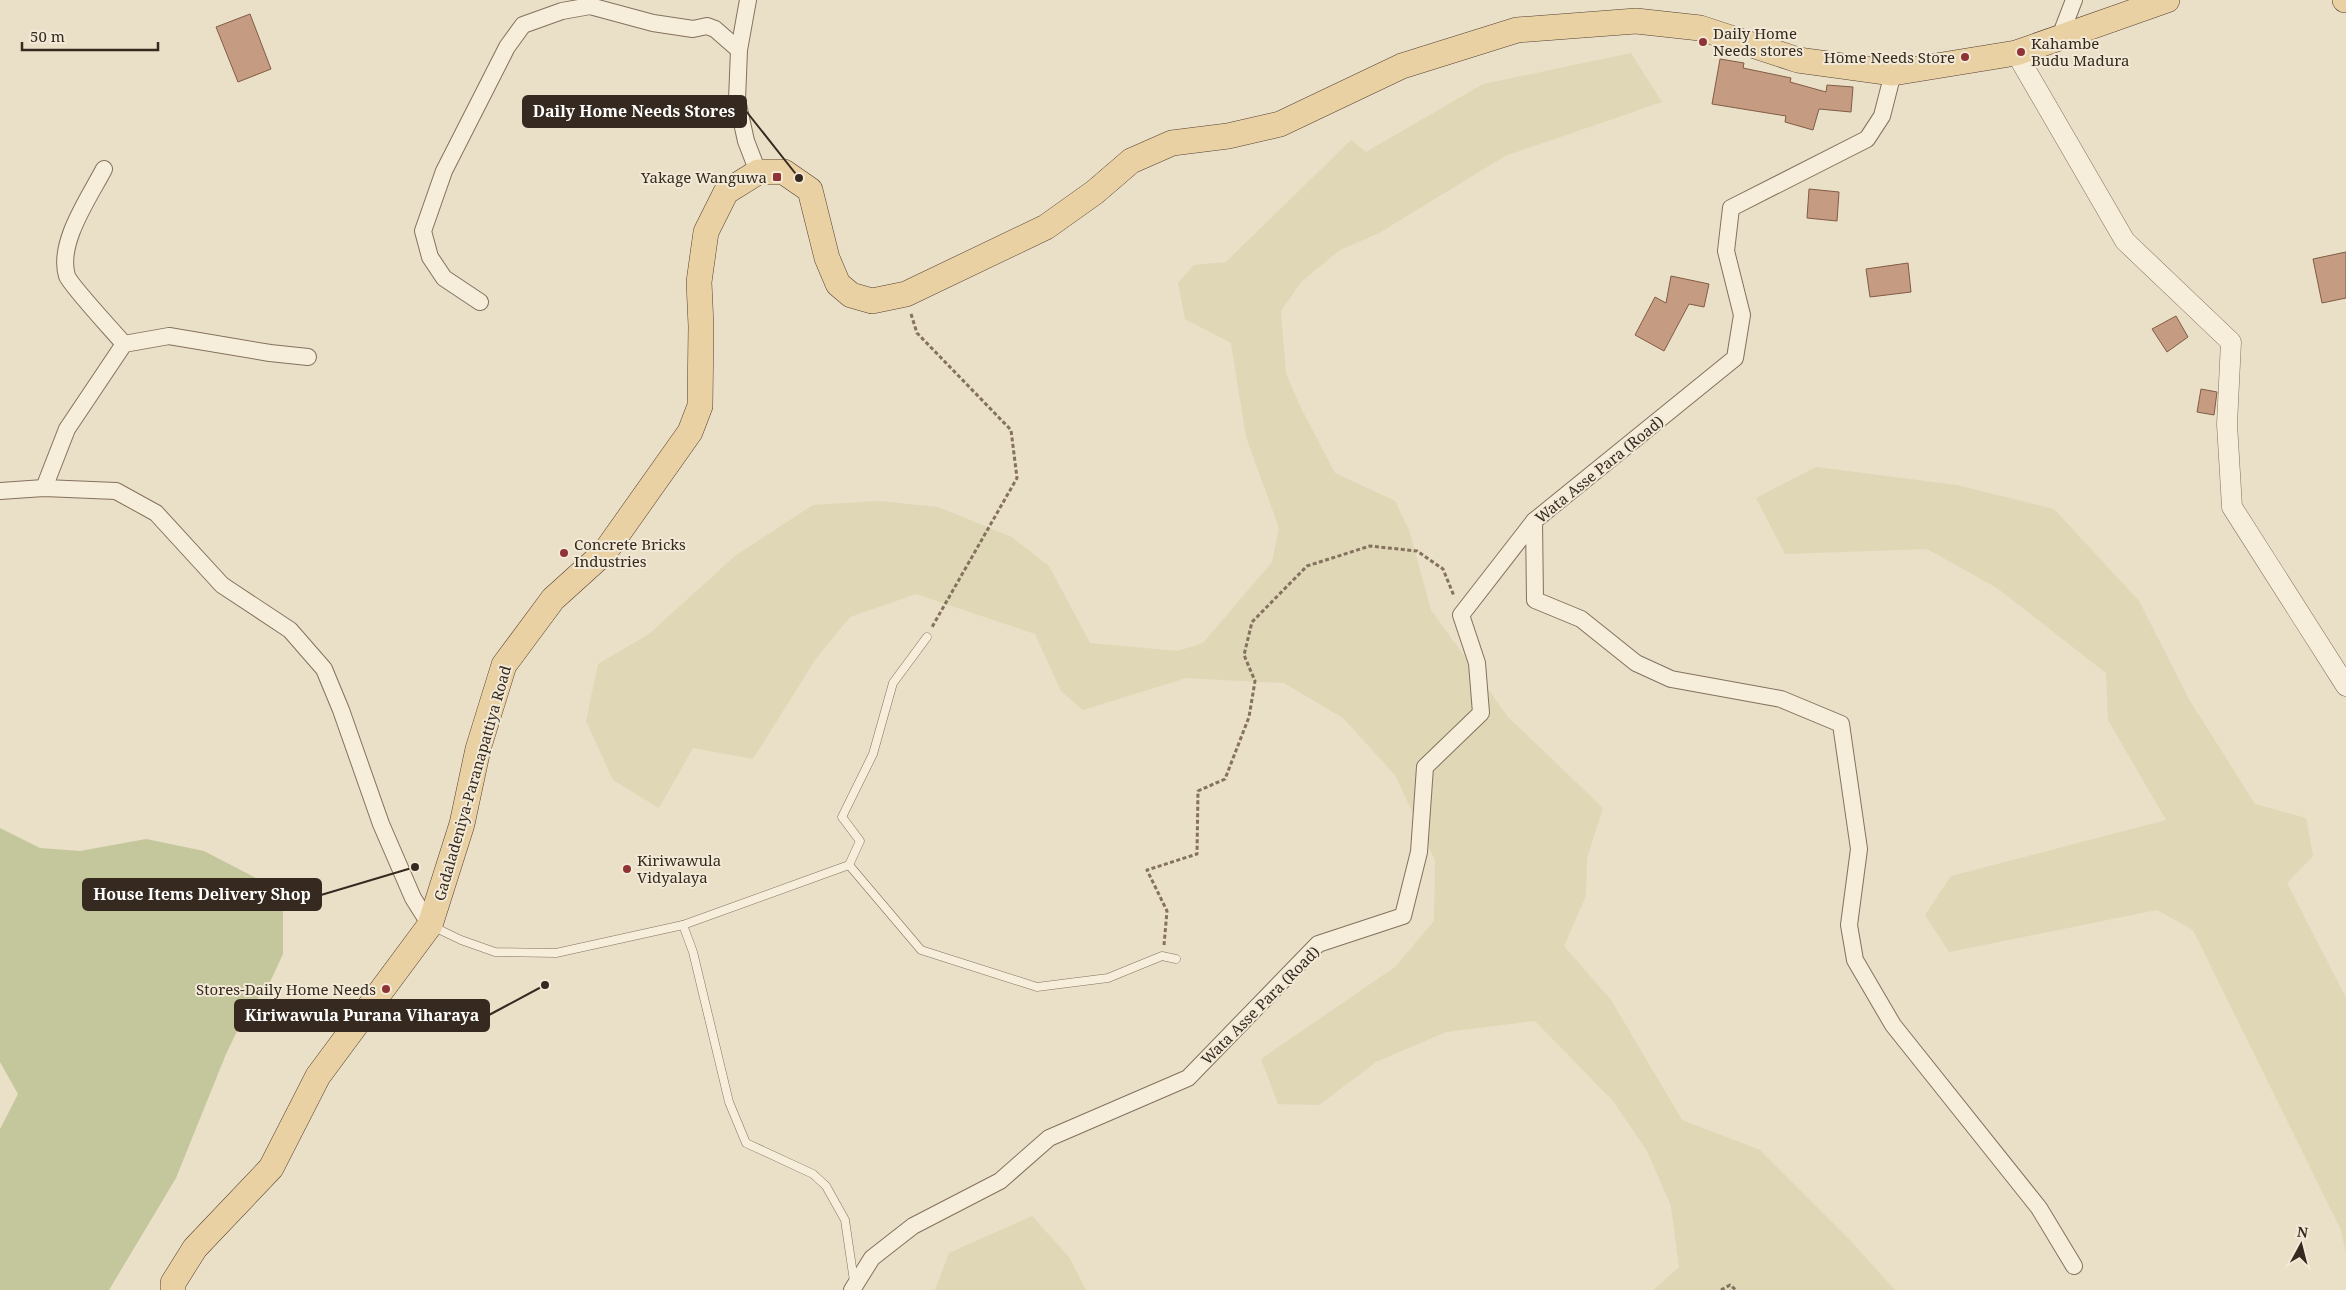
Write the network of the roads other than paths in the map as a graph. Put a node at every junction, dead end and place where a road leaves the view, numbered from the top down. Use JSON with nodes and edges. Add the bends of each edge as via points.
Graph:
{"nodes":[{"id":1,"x":748,"y":0,"type":"edge"},
{"id":2,"x":2074,"y":0,"type":"edge"},
{"id":3,"x":2167,"y":0,"type":"edge"},
{"id":4,"x":2060,"y":39,"type":"junction"},
{"id":5,"x":739,"y":50,"type":"junction"},
{"id":6,"x":2016,"y":54,"type":"junction"},
{"id":7,"x":1893,"y":73,"type":"junction"},
{"id":8,"x":104,"y":169,"type":"dead end"},
{"id":9,"x":758,"y":172,"type":"junction"},
{"id":10,"x":480,"y":302,"type":"dead end"},
{"id":11,"x":124,"y":344,"type":"junction"},
{"id":12,"x":308,"y":357,"type":"dead end"},
{"id":13,"x":44,"y":488,"type":"junction"},
{"id":14,"x":0,"y":491,"type":"edge"},
{"id":15,"x":1534,"y":521,"type":"junction"},
{"id":16,"x":927,"y":637,"type":"road end"},
{"id":17,"x":2346,"y":686,"type":"edge"},
{"id":18,"x":849,"y":865,"type":"junction"},
{"id":19,"x":430,"y":925,"type":"junction"},
{"id":20,"x":683,"y":925,"type":"junction"},
{"id":21,"x":1176,"y":959,"type":"dead end"},
{"id":22,"x":2074,"y":1266,"type":"dead end"},
{"id":23,"x":854,"y":1287,"type":"edge"},
{"id":24,"x":173,"y":1290,"type":"edge"}],
"edges":[{"from":1,"to":5,"type":"street"},
{"from":2,"to":4,"type":"street"},
{"from":3,"to":4,"type":"main road"},
{"from":4,"to":6,"type":"main road"},
{"from":5,"to":9,"type":"street","via":[[737,100],[746,141]]},
{"from":5,"to":10,"type":"street","via":[[707,26],[693,29],[653,24],[590,6],[562,11],[522,25],[507,47],[444,171],[423,231],[430,257],[444,278]]},
{"from":6,"to":7,"type":"main road"},
{"from":6,"to":17,"type":"street","via":[[2125,241],[2232,342],[2227,424],[2232,507]]},
{"from":7,"to":9,"type":"main road","via":[[1798,60],[1691,27],[1636,21],[1517,30],[1402,66],[1280,124],[1228,136],[1172,142],[1130,161],[1095,192],[1046,227],[906,294],[872,301],[851,295],[838,284],[827,258],[810,190],[784,172]]},
{"from":7,"to":15,"type":"street","name":"Wata Asse Para (Road)","via":[[1882,116],[1867,139],[1731,208],[1726,251],[1742,314],[1735,358]]},
{"from":8,"to":11,"type":"street","via":[[69,238],[64,259],[68,278]]},
{"from":9,"to":19,"type":"main road","name":"Gadaladeniya-Paranapattiya Road","via":[[726,192],[706,232],[699,282],[700,406],[690,432],[605,552],[553,600],[504,665],[478,749],[462,824]]},
{"from":11,"to":12,"type":"street","via":[[169,336]]},
{"from":11,"to":13,"type":"street","via":[[67,429]]},
{"from":13,"to":14,"type":"street"},
{"from":13,"to":19,"type":"street","via":[[116,491],[156,513],[222,585],[290,630],[324,669],[381,824],[414,898]]},
{"from":15,"to":22,"type":"street","via":[[1535,600],[1581,619],[1636,663],[1671,679],[1781,700],[1841,724],[1859,849],[1850,925],[1856,960],[1894,1025],[2039,1208]]},
{"from":15,"to":23,"type":"street","name":"Wata Asse Para (Road)","via":[[1461,615],[1477,663],[1481,713],[1425,766],[1419,852],[1403,916],[1318,944],[1188,1078],[1049,1138],[1000,1181],[913,1226],[872,1258]]},
{"from":16,"to":18,"type":"lane","via":[[893,683],[874,754],[842,817],[860,842]]},
{"from":18,"to":20,"type":"lane"},
{"from":18,"to":21,"type":"lane","via":[[921,950],[1037,987],[1108,978],[1162,956]]},
{"from":19,"to":20,"type":"lane","via":[[495,952],[556,953]]},
{"from":19,"to":24,"type":"main road","name":"Gadaladeniya-Paranapattiya Road","via":[[318,1076],[271,1168],[194,1248]]},
{"from":20,"to":23,"type":"lane","via":[[693,952],[729,1102],[746,1143],[814,1174],[826,1186],[845,1220]]}]}
